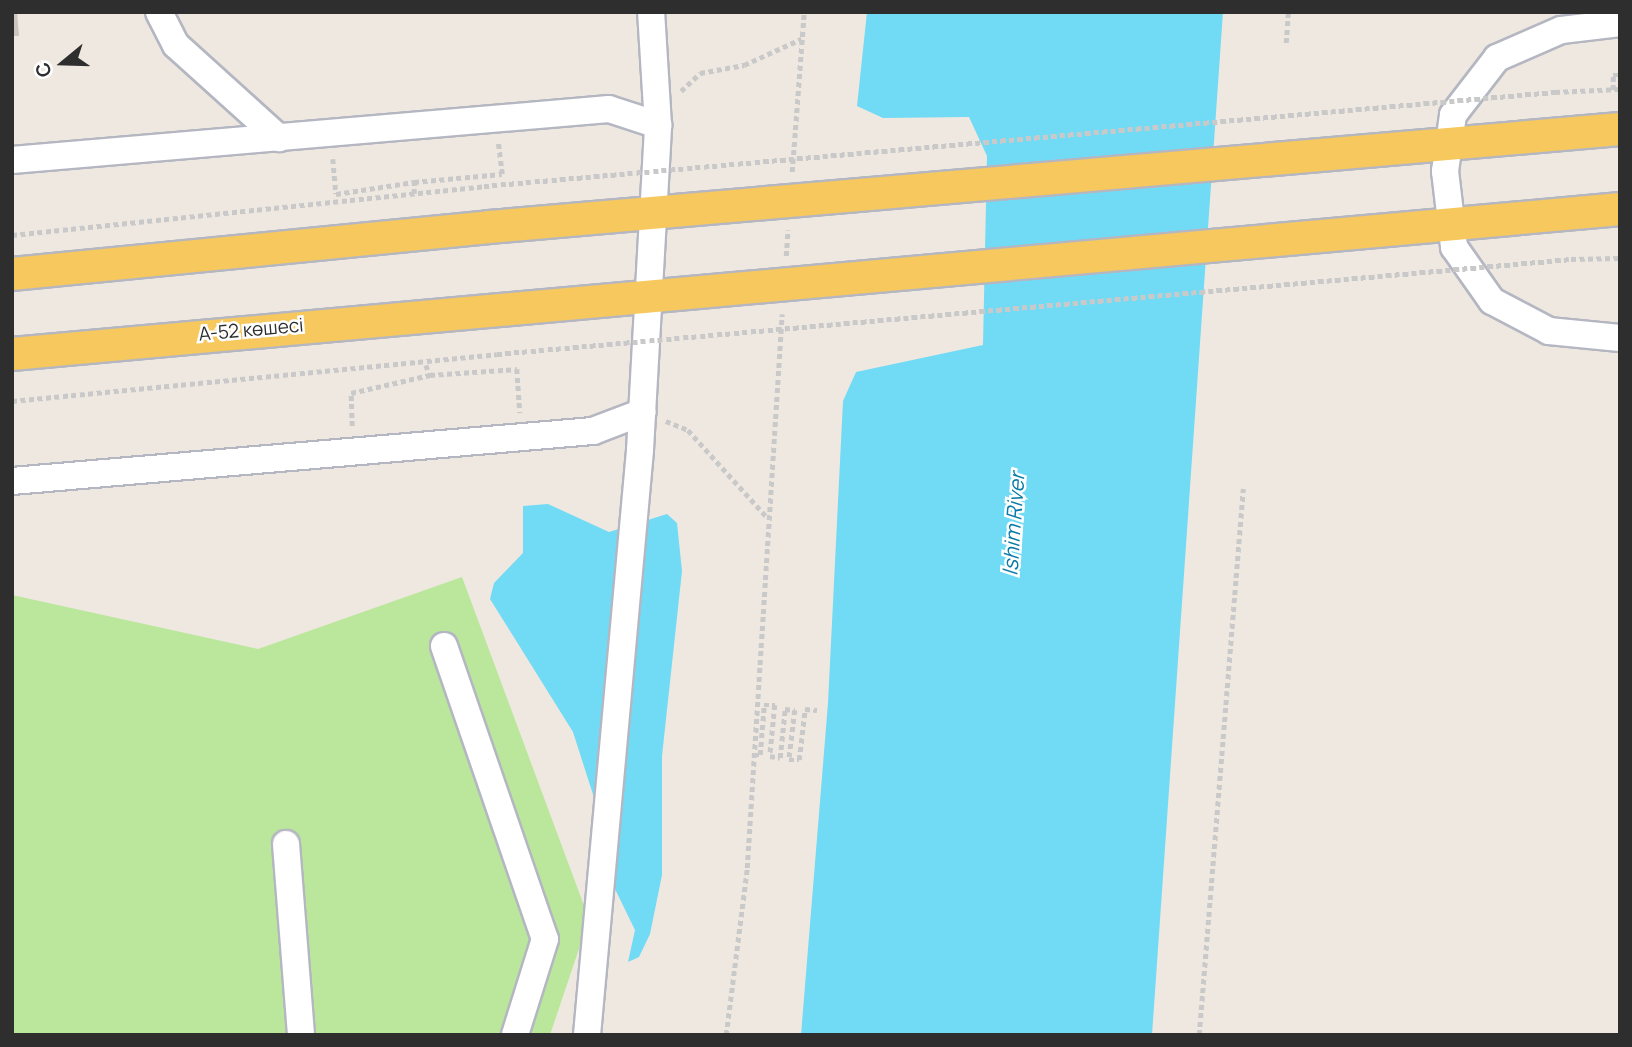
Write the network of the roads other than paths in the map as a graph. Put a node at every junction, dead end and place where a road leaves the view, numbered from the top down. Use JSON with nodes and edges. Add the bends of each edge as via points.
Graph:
{"nodes":[{"id":1,"x":159,"y":12,"type":"edge"},
{"id":2,"x":651,"y":12,"type":"edge"},
{"id":3,"x":1620,"y":23,"type":"edge"},
{"id":4,"x":658,"y":125,"type":"junction"},
{"id":5,"x":1620,"y":129,"type":"edge"},
{"id":6,"x":279,"y":138,"type":"junction"},
{"id":7,"x":12,"y":160,"type":"edge"},
{"id":8,"x":1620,"y":209,"type":"edge"},
{"id":9,"x":12,"y":274,"type":"edge"},
{"id":10,"x":1620,"y":338,"type":"edge"},
{"id":11,"x":12,"y":354,"type":"edge"},
{"id":12,"x":643,"y":412,"type":"junction"},
{"id":13,"x":12,"y":481,"type":"edge"},
{"id":14,"x":444,"y":646,"type":"dead end"},
{"id":15,"x":286,"y":844,"type":"dead end"},
{"id":16,"x":301,"y":1035,"type":"edge"},
{"id":17,"x":515,"y":1035,"type":"edge"},
{"id":18,"x":587,"y":1035,"type":"edge"}],
"edges":[{"from":1,"to":6,"type":"street","via":[[176,45]]},
{"from":2,"to":4,"type":"street"},
{"from":3,"to":10,"type":"street","via":[[1561,30],[1497,58],[1453,115],[1445,171],[1454,247],[1492,301],[1549,331]]},
{"from":4,"to":6,"type":"street","via":[[609,109]]},
{"from":4,"to":12,"type":"street"},
{"from":5,"to":9,"type":"main road","via":[[489,227]]},
{"from":6,"to":7,"type":"street"},
{"from":8,"to":11,"type":"main road","name":"А-52 көшесі"},
{"from":12,"to":13,"type":"street","via":[[593,431]]},
{"from":12,"to":18,"type":"street"},
{"from":14,"to":17,"type":"street","via":[[545,939]]},
{"from":15,"to":16,"type":"street"}]}
